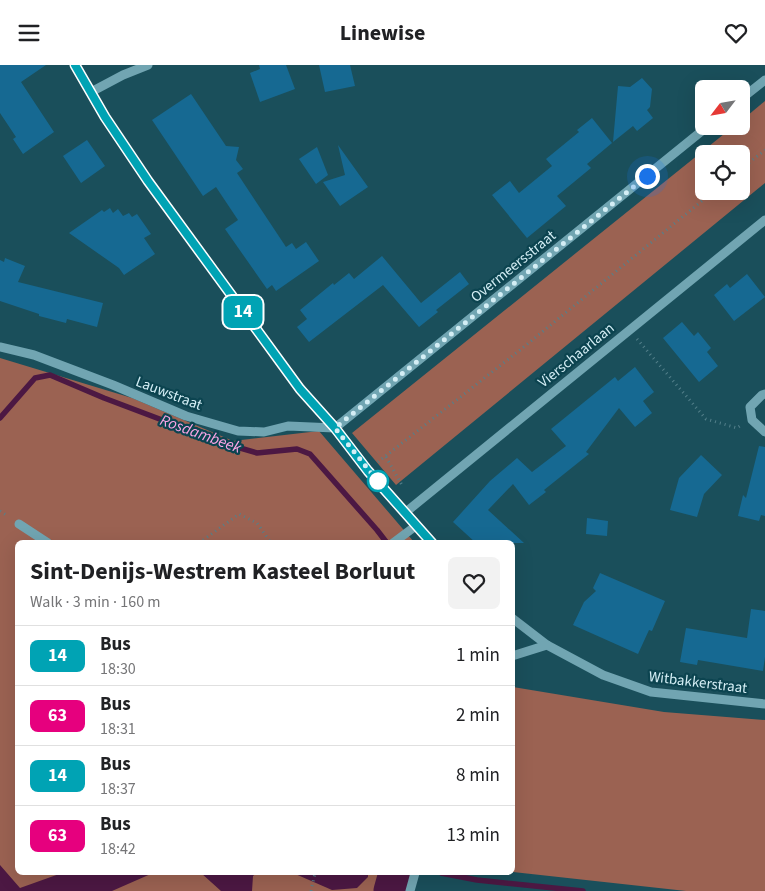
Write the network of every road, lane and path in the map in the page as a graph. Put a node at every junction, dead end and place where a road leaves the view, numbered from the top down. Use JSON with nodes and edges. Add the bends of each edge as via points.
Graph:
{"nodes":[{"id":1,"x":75,"y":65,"type":"edge"},
{"id":2,"x":148,"y":65,"type":"edge"},
{"id":3,"x":765,"y":80,"type":"edge"},
{"id":4,"x":91,"y":92,"type":"junction"},
{"id":5,"x":750,"y":92,"type":"edge"},
{"id":6,"x":697,"y":135,"type":"edge"},
{"id":7,"x":765,"y":150,"type":"edge"},
{"id":8,"x":750,"y":162,"type":"edge"},
{"id":9,"x":703,"y":200,"type":"edge"},
{"id":10,"x":765,"y":220,"type":"edge"},
{"id":11,"x":630,"y":330,"type":"junction"},
{"id":12,"x":0,"y":347,"type":"edge"},
{"id":13,"x":765,"y":395,"type":"edge"},
{"id":14,"x":752,"y":420,"type":"junction"},
{"id":15,"x":335,"y":428,"type":"junction"},
{"id":16,"x":765,"y":432,"type":"edge"},
{"id":17,"x":368,"y":471,"type":"junction"},
{"id":18,"x":406,"y":512,"type":"junction"},
{"id":19,"x":19,"y":524,"type":"dead end"},
{"id":20,"x":417,"y":525,"type":"junction"},
{"id":21,"x":43,"y":540,"type":"edge"},
{"id":22,"x":203,"y":540,"type":"edge"},
{"id":23,"x":269,"y":540,"type":"edge"},
{"id":24,"x":397,"y":540,"type":"edge"},
{"id":25,"x":430,"y":540,"type":"edge"},
{"id":26,"x":515,"y":620,"type":"edge"},
{"id":27,"x":547,"y":645,"type":"junction"},
{"id":28,"x":515,"y":655,"type":"edge"},
{"id":29,"x":765,"y":704,"type":"edge"},
{"id":30,"x":315,"y":875,"type":"edge"},
{"id":31,"x":414,"y":875,"type":"edge"},
{"id":32,"x":311,"y":891,"type":"edge"},
{"id":33,"x":410,"y":891,"type":"edge"}],
"edges":[{"from":1,"to":4,"type":"street"},
{"from":2,"to":4,"type":"street"},
{"from":3,"to":5,"type":"street"},
{"from":4,"to":15,"type":"street","via":[[148,181],[238,305],[300,389]]},
{"from":6,"to":15,"type":"street","name":"Overmeersstraat"},
{"from":7,"to":8,"type":"path"},
{"from":9,"to":17,"type":"path"},
{"from":10,"to":11,"type":"street","name":"Vierschaarlaan"},
{"from":11,"to":14,"type":"path","via":[[706,419],[738,428]]},
{"from":11,"to":18,"type":"street","name":"Vierschaarlaan"},
{"from":12,"to":15,"type":"street","name":"Lauwstraat","via":[[34,355],[186,416],[238,431],[264,432],[288,426]]},
{"from":13,"to":14,"type":"street","via":[[750,407]]},
{"from":14,"to":16,"type":"street"},
{"from":15,"to":17,"type":"street"},
{"from":17,"to":18,"type":"street"},
{"from":18,"to":20,"type":"street"},
{"from":19,"to":21,"type":"street"},
{"from":20,"to":24,"type":"street"},
{"from":20,"to":25,"type":"street"},
{"from":22,"to":23,"type":"path","via":[[238,514],[257,523]]},
{"from":26,"to":27,"type":"street","name":"Witbakkerstraat"},
{"from":27,"to":28,"type":"street"},
{"from":27,"to":29,"type":"street","name":"Witbakkerstraat","via":[[603,675],[651,692]]},
{"from":30,"to":32,"type":"path"},
{"from":31,"to":33,"type":"street"}]}
